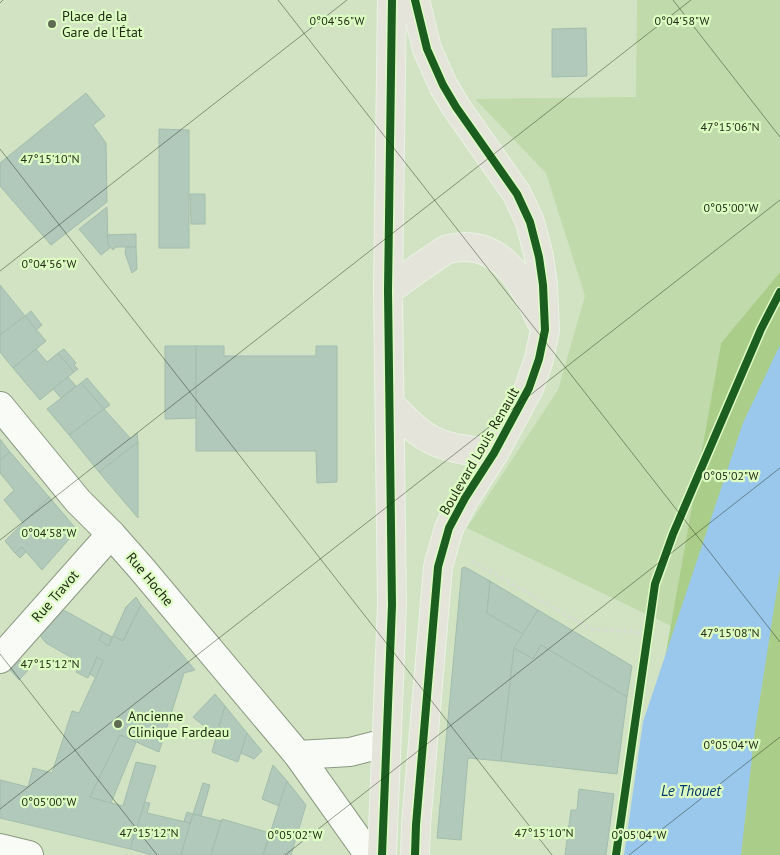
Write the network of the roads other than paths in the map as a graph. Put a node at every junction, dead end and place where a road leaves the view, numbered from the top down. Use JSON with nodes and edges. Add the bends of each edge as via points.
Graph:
{"nodes":[{"id":1,"x":392,"y":0,"type":"edge"},
{"id":2,"x":415,"y":0,"type":"edge"},
{"id":3,"x":388,"y":291,"type":"junction"},
{"id":4,"x":545,"y":330,"type":"junction"},
{"id":5,"x":390,"y":404,"type":"junction"},
{"id":6,"x":0,"y":406,"type":"edge"},
{"id":7,"x":494,"y":453,"type":"junction"},
{"id":8,"x":111,"y":534,"type":"junction"},
{"id":9,"x":0,"y":659,"type":"edge"},
{"id":10,"x":385,"y":743,"type":"junction"},
{"id":11,"x":298,"y":755,"type":"junction"},
{"id":12,"x":0,"y":848,"type":"edge"},
{"id":13,"x":29,"y":855,"type":"edge"},
{"id":14,"x":369,"y":855,"type":"edge"},
{"id":15,"x":382,"y":855,"type":"edge"},
{"id":16,"x":415,"y":855,"type":"edge"}],
"edges":[{"from":1,"to":3,"type":"main road"},
{"from":2,"to":4,"type":"main road","name":"Boulevard Louis Renault","via":[[427,49],[443,84],[517,194],[530,222],[543,285]]},
{"from":3,"to":4,"type":"main road","via":[[447,250],[476,248],[510,266],[528,292]]},
{"from":3,"to":5,"type":"main road"},
{"from":4,"to":7,"type":"main road","name":"Boulevard Louis Renault","via":[[529,388]]},
{"from":5,"to":7,"type":"main road","name":"Boulevard Louis Renault","via":[[426,437],[469,451]]},
{"from":5,"to":10,"type":"main road","via":[[392,605]]},
{"from":6,"to":8,"type":"street","name":"Rue Hoche","via":[[78,501]]},
{"from":7,"to":16,"type":"main road","name":"Boulevard Louis Renault","via":[[449,528],[438,567]]},
{"from":8,"to":9,"type":"street","name":"Rue Travot"},
{"from":8,"to":11,"type":"street","name":"Rue Hoche"},
{"from":10,"to":11,"type":"street","via":[[350,752]]},
{"from":10,"to":15,"type":"main road"},
{"from":11,"to":14,"type":"street","name":"Rue Hoche"},
{"from":12,"to":13,"type":"street"}]}
